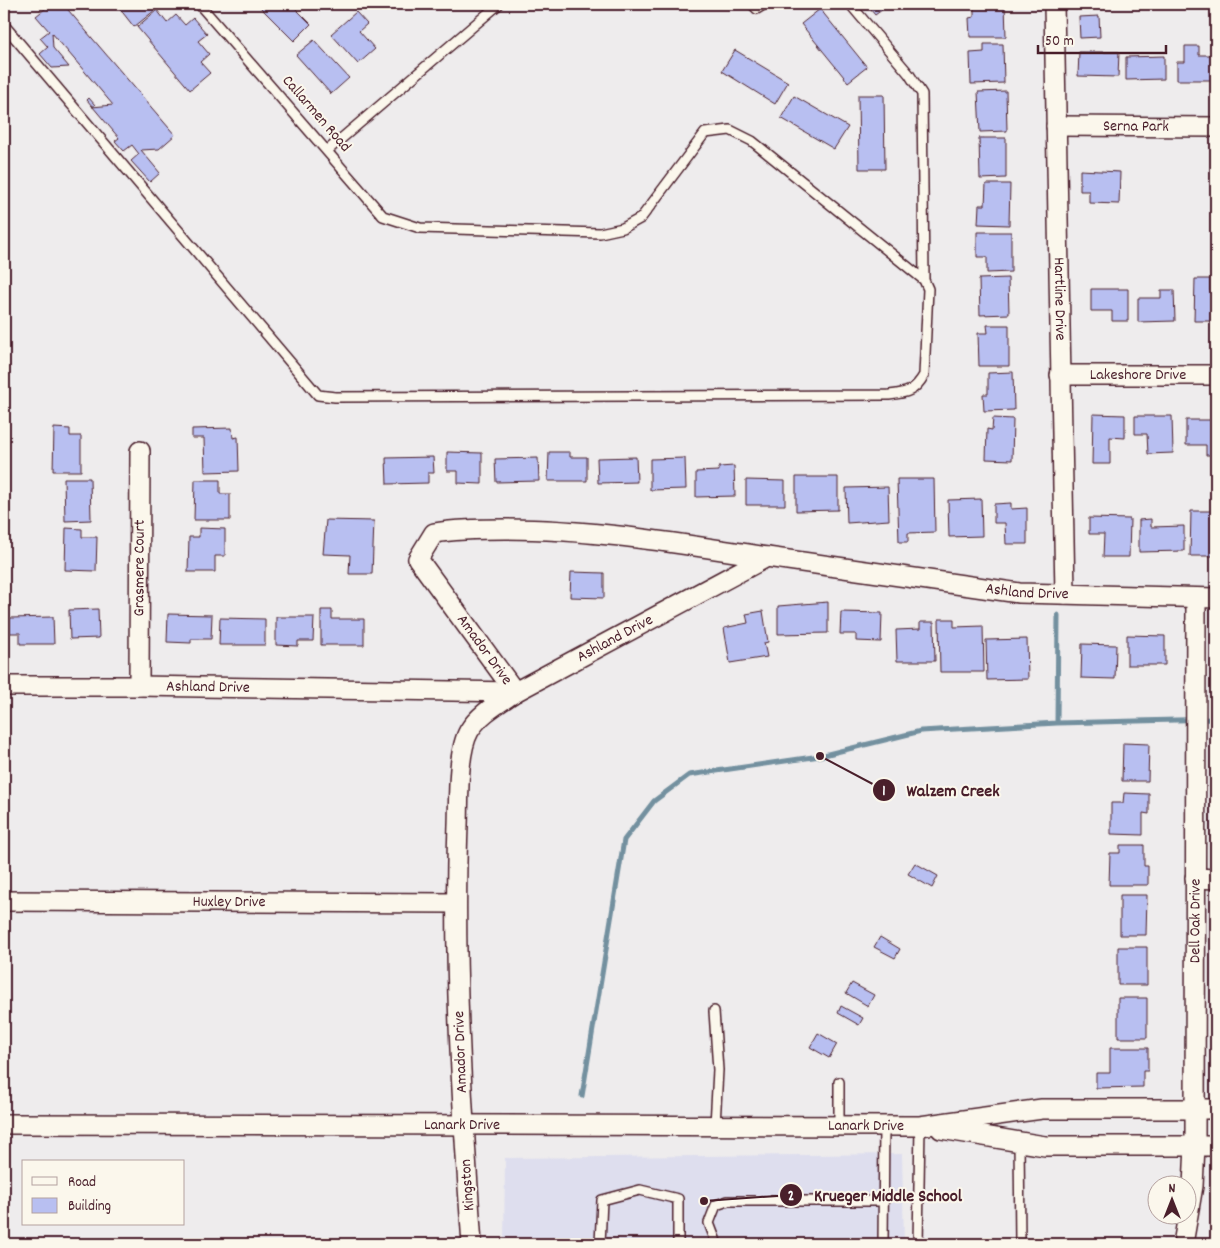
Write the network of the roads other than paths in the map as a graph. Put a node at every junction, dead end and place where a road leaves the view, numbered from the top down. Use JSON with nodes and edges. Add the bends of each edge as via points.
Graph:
{"nodes":[{"id":1,"x":199,"y":4,"type":"edge"},
{"id":2,"x":499,"y":4,"type":"edge"},
{"id":3,"x":752,"y":4,"type":"edge"},
{"id":4,"x":764,"y":4,"type":"edge"},
{"id":5,"x":850,"y":4,"type":"edge"},
{"id":6,"x":1054,"y":4,"type":"edge"},
{"id":7,"x":4,"y":25,"type":"edge"},
{"id":8,"x":1056,"y":126,"type":"junction"},
{"id":9,"x":1216,"y":127,"type":"edge"},
{"id":10,"x":328,"y":150,"type":"junction"},
{"id":11,"x":924,"y":280,"type":"junction"},
{"id":12,"x":1060,"y":375,"type":"junction"},
{"id":13,"x":1216,"y":375,"type":"edge"},
{"id":14,"x":140,"y":450,"type":"dead end"},
{"id":15,"x":768,"y":557,"type":"junction"},
{"id":16,"x":1065,"y":594,"type":"junction"},
{"id":17,"x":1196,"y":598,"type":"junction"},
{"id":18,"x":1216,"y":598,"type":"edge"},
{"id":19,"x":4,"y":686,"type":"edge"},
{"id":20,"x":139,"y":686,"type":"junction"},
{"id":21,"x":514,"y":692,"type":"junction"},
{"id":22,"x":1195,"y":878,"type":"junction"},
{"id":23,"x":1216,"y":878,"type":"edge"},
{"id":24,"x":4,"y":901,"type":"edge"},
{"id":25,"x":455,"y":903,"type":"junction"},
{"id":26,"x":714,"y":1011,"type":"dead end"},
{"id":27,"x":839,"y":1082,"type":"dead end"},
{"id":28,"x":1195,"y":1109,"type":"junction"},
{"id":29,"x":1216,"y":1109,"type":"edge"},
{"id":30,"x":4,"y":1124,"type":"edge"},
{"id":31,"x":464,"y":1125,"type":"junction"},
{"id":32,"x":715,"y":1125,"type":"junction"},
{"id":33,"x":839,"y":1125,"type":"junction"},
{"id":34,"x":884,"y":1125,"type":"junction"},
{"id":35,"x":920,"y":1126,"type":"junction"},
{"id":36,"x":1019,"y":1141,"type":"junction"},
{"id":37,"x":1195,"y":1146,"type":"junction"},
{"id":38,"x":1216,"y":1146,"type":"edge"},
{"id":39,"x":884,"y":1201,"type":"junction"},
{"id":40,"x":472,"y":1244,"type":"edge"},
{"id":41,"x":600,"y":1244,"type":"edge"},
{"id":42,"x":678,"y":1244,"type":"edge"},
{"id":43,"x":717,"y":1244,"type":"edge"},
{"id":44,"x":883,"y":1244,"type":"edge"},
{"id":45,"x":918,"y":1244,"type":"edge"},
{"id":46,"x":1020,"y":1244,"type":"edge"},
{"id":47,"x":1183,"y":1244,"type":"edge"}],
"edges":[{"from":1,"to":10,"type":"lane","name":"Callarmen Road"},
{"from":2,"to":10,"type":"lane"},
{"from":3,"to":4,"type":"lane","via":[[757,9]]},
{"from":5,"to":11,"type":"lane","via":[[922,94]]},
{"from":6,"to":8,"type":"street","name":"Hartline Drive"},
{"from":7,"to":11,"type":"lane","via":[[318,395],[345,398],[908,393],[918,386],[924,375],[928,288]]},
{"from":8,"to":9,"type":"street","name":"Serna Park"},
{"from":8,"to":12,"type":"street","name":"Hartline Drive"},
{"from":10,"to":11,"type":"lane","name":"Callarmen Road","via":[[383,216],[420,228],[600,233],[623,228],[641,218],[705,133],[730,130],[752,141]]},
{"from":12,"to":13,"type":"street","name":"Lakeshore Drive"},
{"from":12,"to":16,"type":"street","name":"Hartline Drive"},
{"from":14,"to":20,"type":"street","name":"Grasmere Court"},
{"from":15,"to":16,"type":"street","name":"Ashland Drive","via":[[1019,593]]},
{"from":15,"to":21,"type":"street","name":"Ashland Drive"},
{"from":15,"to":21,"type":"street","name":"Amador Drive","via":[[621,535],[531,529],[454,529],[434,533],[418,559]]},
{"from":16,"to":17,"type":"street","name":"Ashland Drive"},
{"from":17,"to":18,"type":"street","name":"Ashland Drive"},
{"from":17,"to":22,"type":"street","name":"Dell Oak Drive"},
{"from":19,"to":20,"type":"street","name":"Ashland Drive"},
{"from":20,"to":21,"type":"street","name":"Ashland Drive"},
{"from":21,"to":25,"type":"street","name":"Amador Drive","via":[[484,714],[469,732],[460,770]]},
{"from":22,"to":23,"type":"street"},
{"from":22,"to":28,"type":"street","name":"Dell Oak Drive"},
{"from":24,"to":25,"type":"street","name":"Huxley Drive"},
{"from":25,"to":31,"type":"street","name":"Amador Drive"},
{"from":26,"to":32,"type":"lane","via":[[718,1070]]},
{"from":27,"to":33,"type":"lane"},
{"from":28,"to":29,"type":"street","name":"Lanark Drive"},
{"from":28,"to":35,"type":"street","name":"Lanark Drive","via":[[1042,1109]]},
{"from":28,"to":37,"type":"street","name":"Dell Oak Drive"},
{"from":30,"to":31,"type":"street","name":"Lanark Drive"},
{"from":31,"to":32,"type":"street","name":"Lanark Drive"},
{"from":31,"to":40,"type":"street","name":"Kingston"},
{"from":32,"to":33,"type":"street","name":"Lanark Drive"},
{"from":33,"to":34,"type":"street","name":"Lanark Drive"},
{"from":34,"to":35,"type":"street","name":"Lanark Drive"},
{"from":34,"to":39,"type":"lane"},
{"from":35,"to":36,"type":"street","name":"Lanark Drive"},
{"from":35,"to":45,"type":"lane"},
{"from":36,"to":37,"type":"street","name":"Lanark Drive","via":[[1045,1146]]},
{"from":36,"to":46,"type":"lane"},
{"from":37,"to":38,"type":"street","name":"Lanark Drive"},
{"from":37,"to":47,"type":"street","name":"Dell Oak Drive","via":[[1193,1186]]},
{"from":39,"to":43,"type":"lane","via":[[728,1201],[716,1204],[709,1223]]},
{"from":39,"to":44,"type":"lane"},
{"from":41,"to":42,"type":"lane","via":[[602,1200],[640,1190],[678,1199]]}]}
